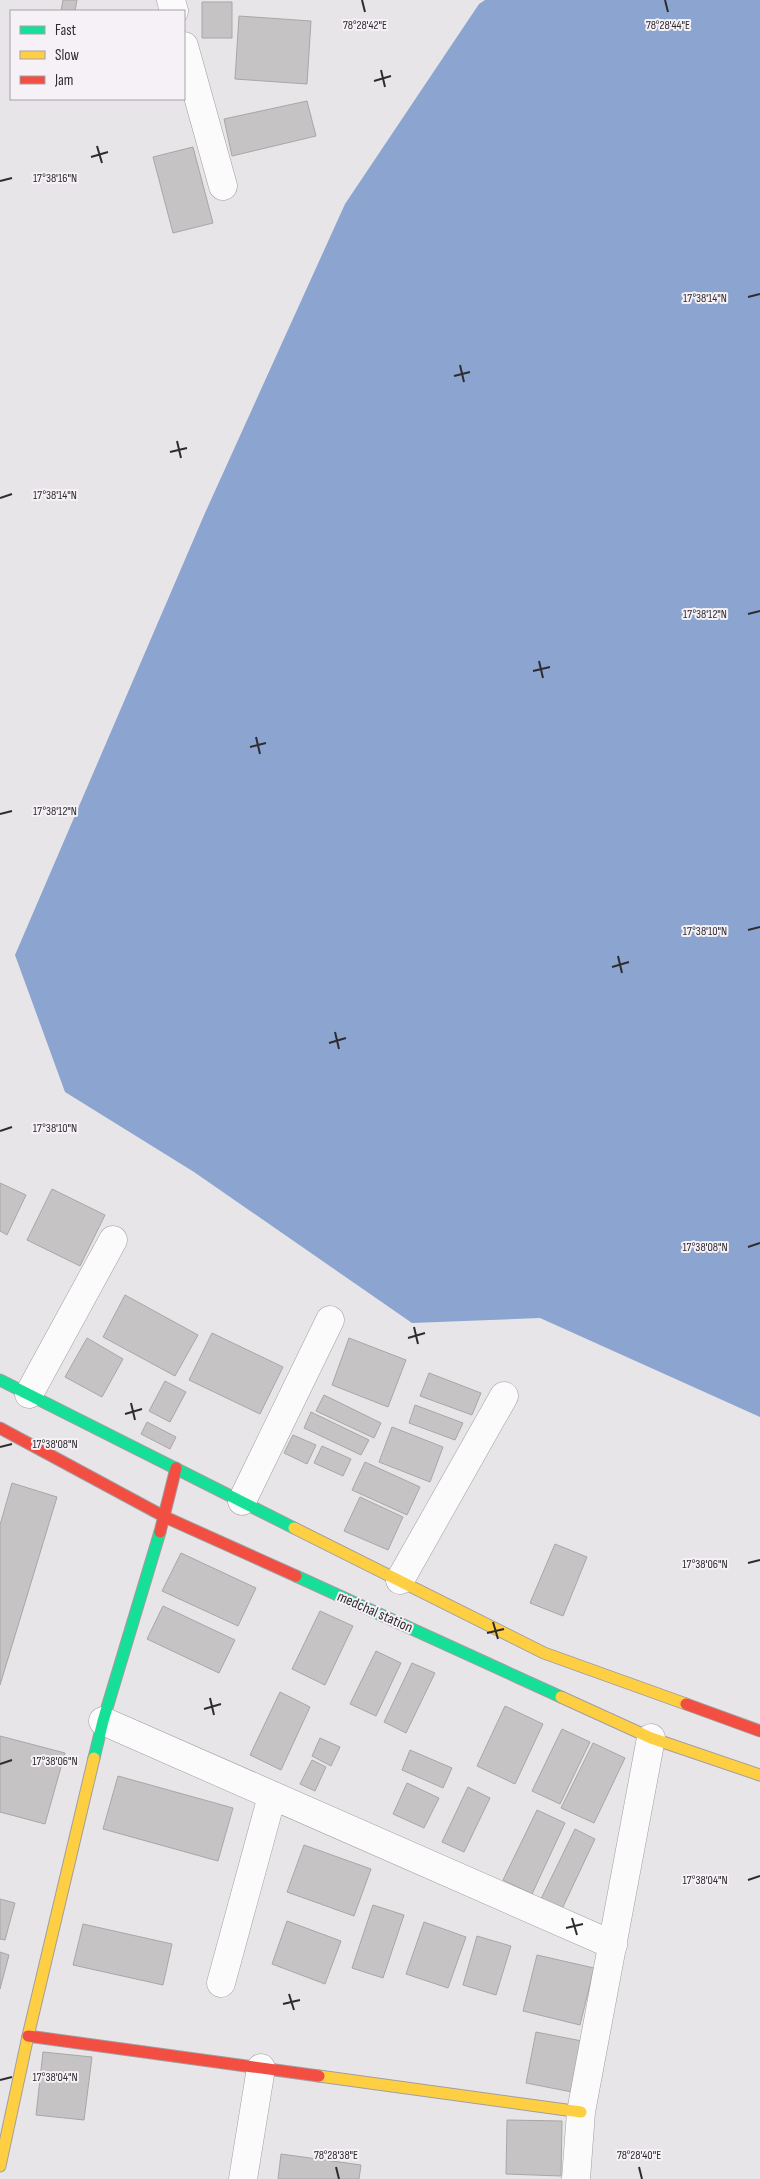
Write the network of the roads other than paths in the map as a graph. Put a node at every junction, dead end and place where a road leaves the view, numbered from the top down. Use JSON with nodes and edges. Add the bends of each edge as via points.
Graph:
{"nodes":[{"id":1,"x":185,"y":50,"type":"edge"},
{"id":2,"x":223,"y":186,"type":"dead end"},
{"id":3,"x":113,"y":1240,"type":"dead end"},
{"id":4,"x":330,"y":1320,"type":"dead end"},
{"id":5,"x":0,"y":1380,"type":"edge"},
{"id":6,"x":29,"y":1394,"type":"junction"},
{"id":7,"x":504,"y":1396,"type":"dead end"},
{"id":8,"x":0,"y":1428,"type":"edge"},
{"id":9,"x":176,"y":1468,"type":"junction"},
{"id":10,"x":242,"y":1501,"type":"junction"},
{"id":11,"x":165,"y":1517,"type":"junction"},
{"id":12,"x":400,"y":1580,"type":"junction"},
{"id":13,"x":103,"y":1721,"type":"junction"},
{"id":14,"x":760,"y":1731,"type":"edge"},
{"id":15,"x":651,"y":1738,"type":"junction"},
{"id":16,"x":760,"y":1775,"type":"edge"},
{"id":17,"x":272,"y":1796,"type":"junction"},
{"id":18,"x":614,"y":1945,"type":"junction"},
{"id":19,"x":221,"y":1983,"type":"dead end"},
{"id":20,"x":28,"y":2036,"type":"junction"},
{"id":21,"x":261,"y":2068,"type":"junction"},
{"id":22,"x":581,"y":2112,"type":"junction"},
{"id":23,"x":0,"y":2166,"type":"edge"},
{"id":24,"x":243,"y":2179,"type":"edge"},
{"id":25,"x":576,"y":2179,"type":"edge"}],
"edges":[{"from":1,"to":2,"type":"street"},
{"from":3,"to":6,"type":"street"},
{"from":4,"to":10,"type":"street"},
{"from":5,"to":6,"type":"street"},
{"from":6,"to":9,"type":"street"},
{"from":7,"to":12,"type":"street"},
{"from":8,"to":11,"type":"street","name":"medchal station"},
{"from":9,"to":10,"type":"street"},
{"from":9,"to":11,"type":"street"},
{"from":10,"to":12,"type":"street"},
{"from":11,"to":13,"type":"street"},
{"from":11,"to":15,"type":"street","name":"medchal station"},
{"from":12,"to":14,"type":"street","via":[[544,1653]]},
{"from":13,"to":17,"type":"street"},
{"from":13,"to":20,"type":"street"},
{"from":15,"to":16,"type":"street","name":"medchal station"},
{"from":15,"to":18,"type":"street"},
{"from":17,"to":18,"type":"street"},
{"from":17,"to":19,"type":"street"},
{"from":18,"to":22,"type":"street"},
{"from":20,"to":21,"type":"street"},
{"from":20,"to":23,"type":"street"},
{"from":21,"to":22,"type":"street"},
{"from":21,"to":24,"type":"street"},
{"from":22,"to":25,"type":"street"}]}
